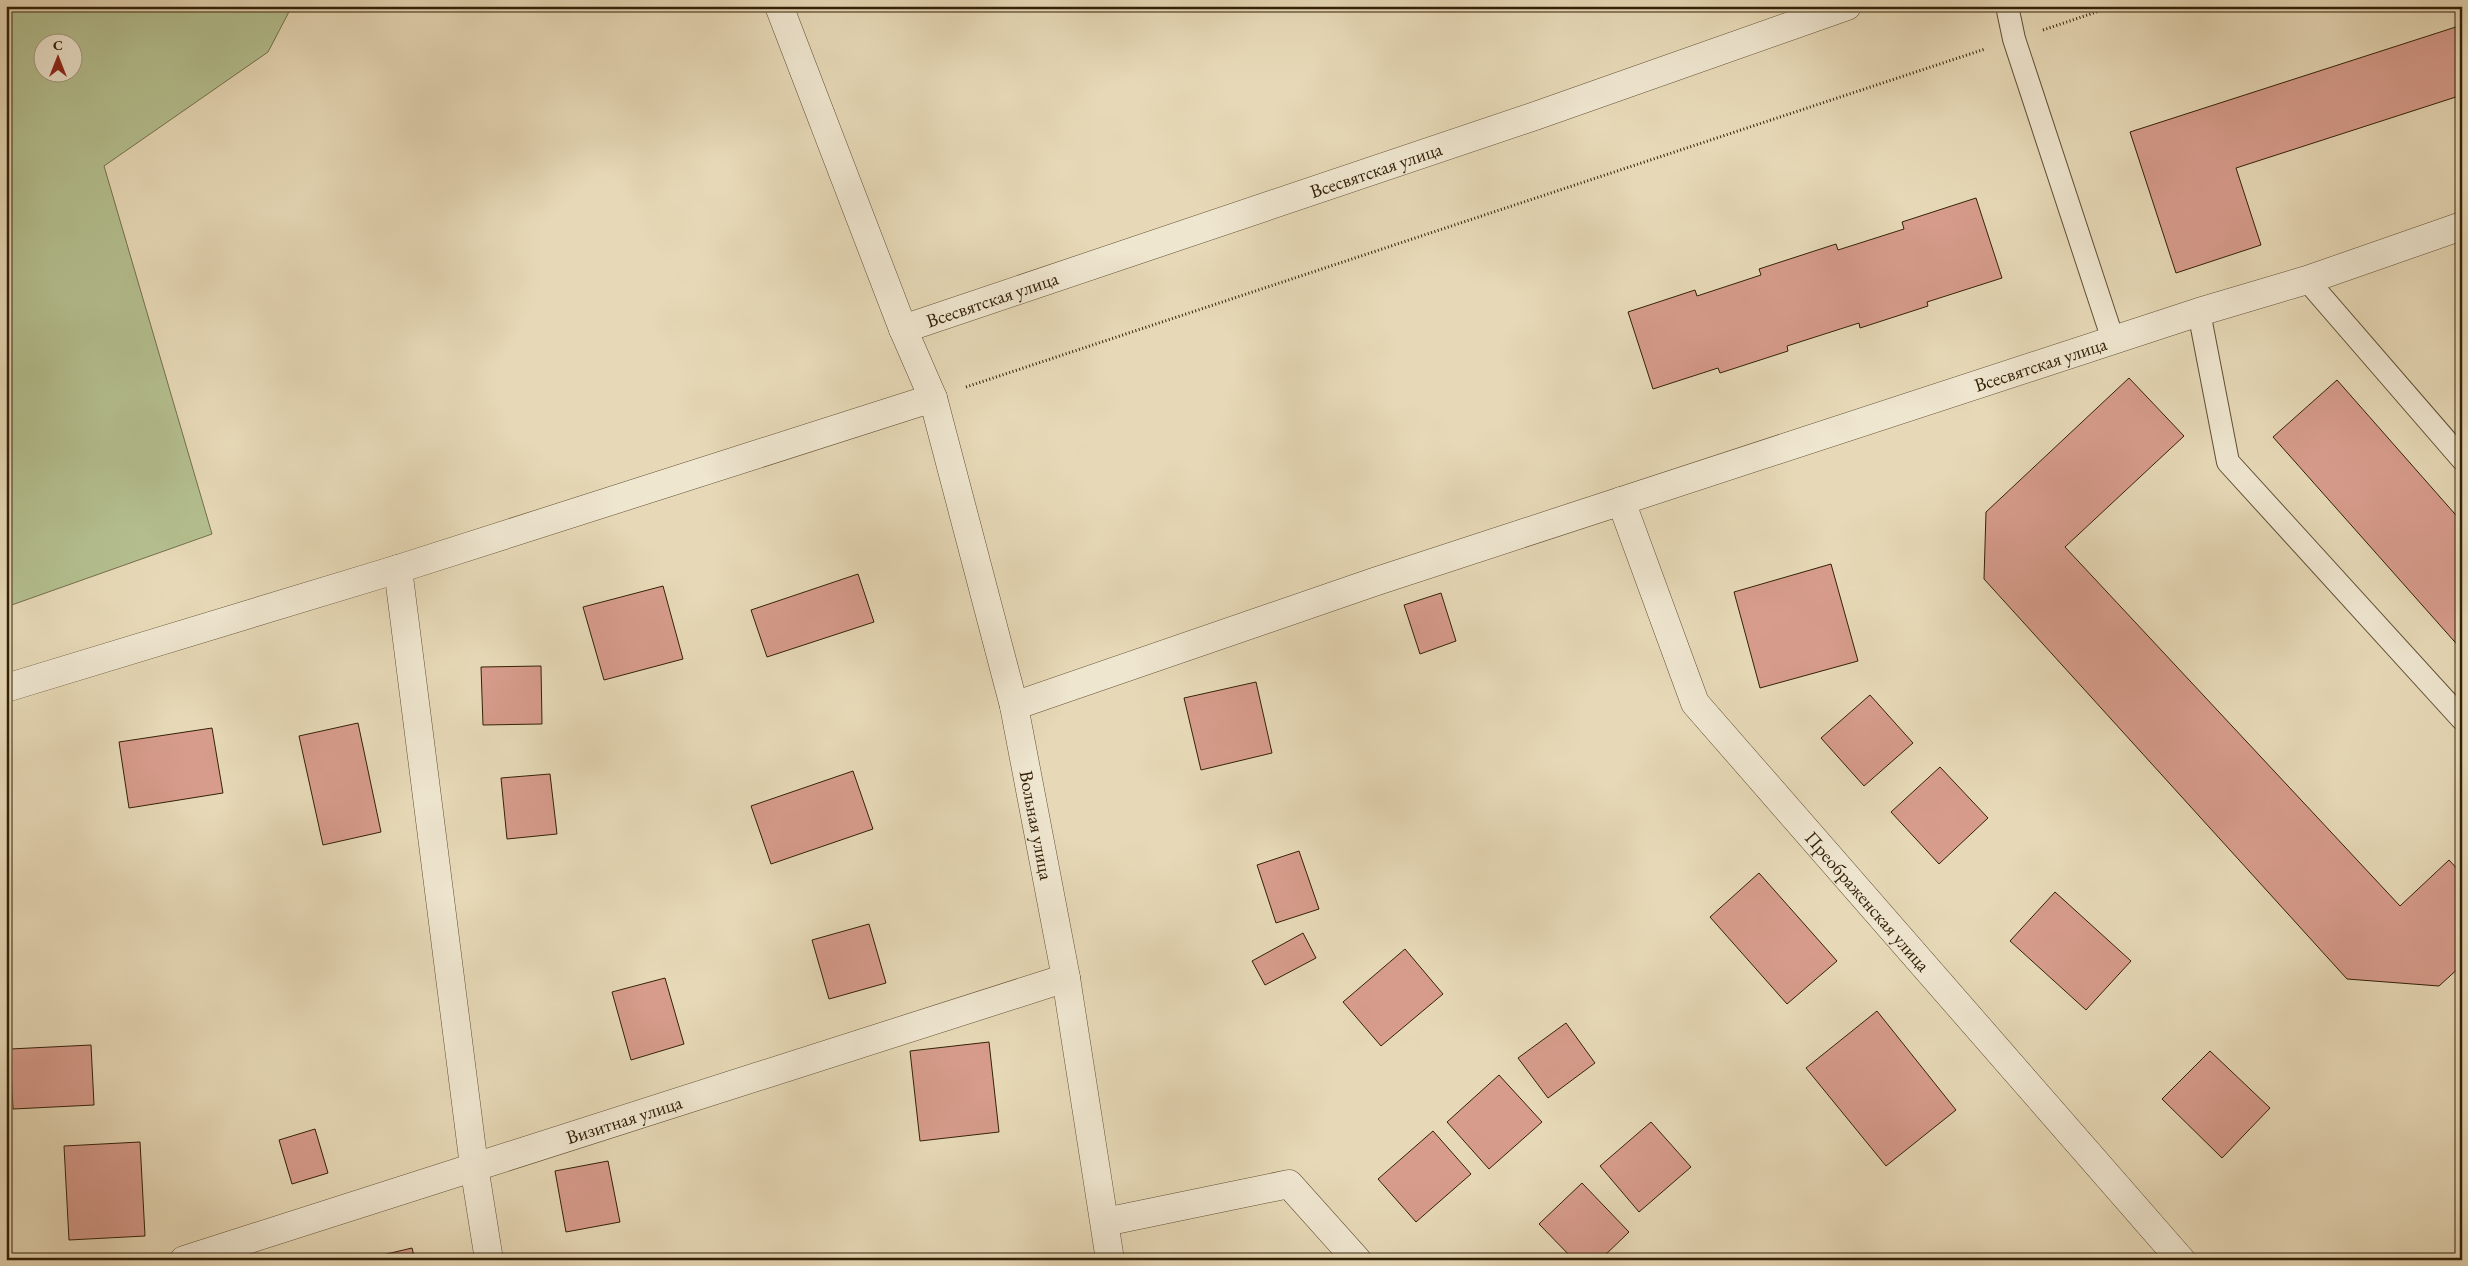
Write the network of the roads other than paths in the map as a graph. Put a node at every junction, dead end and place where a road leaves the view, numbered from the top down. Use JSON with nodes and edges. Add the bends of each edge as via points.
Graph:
{"nodes":[{"id":1,"x":779,"y":6,"type":"edge"},
{"id":2,"x":1847,"y":6,"type":"edge"},
{"id":3,"x":2007,"y":6,"type":"edge"},
{"id":4,"x":2462,"y":226,"type":"edge"},
{"id":5,"x":2307,"y":280,"type":"junction"},
{"id":6,"x":2199,"y":312,"type":"junction"},
{"id":7,"x":903,"y":329,"type":"junction"},
{"id":8,"x":2114,"y":340,"type":"junction"},
{"id":9,"x":933,"y":398,"type":"junction"},
{"id":10,"x":2462,"y":459,"type":"edge"},
{"id":11,"x":1620,"y":502,"type":"junction"},
{"id":12,"x":398,"y":569,"type":"junction"},
{"id":13,"x":6,"y":688,"type":"edge"},
{"id":14,"x":1014,"y":706,"type":"junction"},
{"id":15,"x":2462,"y":719,"type":"edge"},
{"id":16,"x":1066,"y":978,"type":"junction"},
{"id":17,"x":474,"y":1166,"type":"junction"},
{"id":18,"x":1105,"y":1222,"type":"junction"},
{"id":19,"x":184,"y":1260,"type":"edge"},
{"id":20,"x":489,"y":1260,"type":"edge"},
{"id":21,"x":1110,"y":1260,"type":"edge"},
{"id":22,"x":1357,"y":1260,"type":"edge"},
{"id":23,"x":2181,"y":1260,"type":"edge"}],
"edges":[{"from":1,"to":7,"type":"street","name":"Вольная улица"},
{"from":2,"to":7,"type":"street","name":"Всесвятская улица","via":[[1536,116]]},
{"from":3,"to":8,"type":"lane","via":[[2014,39]]},
{"from":4,"to":5,"type":"street","name":"Всесвятская улица"},
{"from":5,"to":6,"type":"street","name":"Всесвятская улица"},
{"from":5,"to":10,"type":"lane"},
{"from":6,"to":8,"type":"street","name":"Всесвятская улица"},
{"from":6,"to":15,"type":"lane","via":[[2228,462]]},
{"from":7,"to":9,"type":"street","name":"Вольная улица"},
{"from":8,"to":11,"type":"street","name":"Всесвятская улица"},
{"from":9,"to":12,"type":"street"},
{"from":9,"to":14,"type":"street","name":"Вольная улица"},
{"from":11,"to":14,"type":"street","name":"Всесвятская улица","via":[[1377,581]]},
{"from":11,"to":23,"type":"street","name":"Преображенская улица","via":[[1695,702]]},
{"from":12,"to":13,"type":"street"},
{"from":12,"to":17,"type":"street"},
{"from":14,"to":16,"type":"street","name":"Вольная улица"},
{"from":16,"to":17,"type":"street","name":"Визитная улица"},
{"from":16,"to":18,"type":"street","name":"Вольная улица"},
{"from":17,"to":19,"type":"street","name":"Визитная улица"},
{"from":17,"to":20,"type":"street"},
{"from":18,"to":21,"type":"street","name":"Вольная улица"},
{"from":18,"to":22,"type":"street","via":[[1289,1184]]}]}
